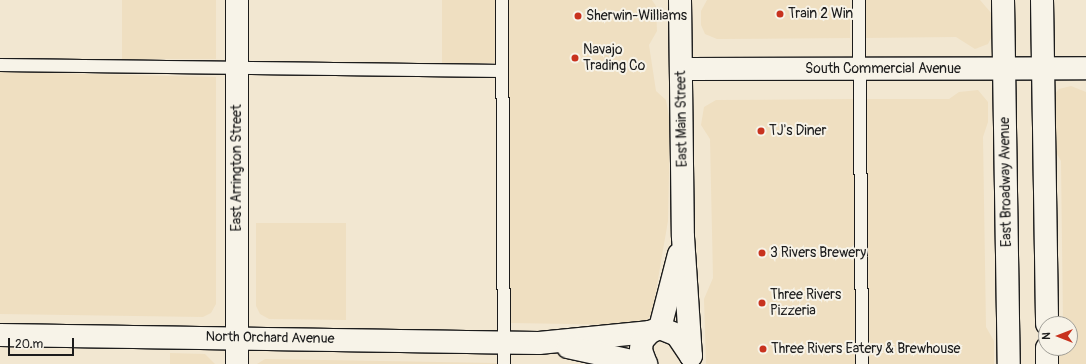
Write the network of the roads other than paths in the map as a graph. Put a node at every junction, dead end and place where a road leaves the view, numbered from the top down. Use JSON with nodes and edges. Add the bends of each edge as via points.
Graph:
{"nodes":[{"id":1,"x":237,"y":0,"type":"edge"},
{"id":2,"x":502,"y":0,"type":"edge"},
{"id":3,"x":680,"y":0,"type":"edge"},
{"id":4,"x":859,"y":0,"type":"edge"},
{"id":5,"x":1003,"y":0,"type":"edge"},
{"id":6,"x":1042,"y":0,"type":"edge"},
{"id":7,"x":0,"y":65,"type":"edge"},
{"id":8,"x":237,"y":68,"type":"junction"},
{"id":9,"x":1086,"y":68,"type":"edge"},
{"id":10,"x":681,"y":69,"type":"junction"},
{"id":11,"x":860,"y":69,"type":"junction"},
{"id":12,"x":1005,"y":70,"type":"junction"},
{"id":13,"x":1043,"y":70,"type":"junction"},
{"id":14,"x":502,"y":71,"type":"junction"},
{"id":15,"x":683,"y":238,"type":"junction"},
{"id":16,"x":1047,"y":316,"type":"edge"},
{"id":17,"x":655,"y":330,"type":"junction"},
{"id":18,"x":0,"y":335,"type":"edge"},
{"id":19,"x":237,"y":336,"type":"junction"},
{"id":20,"x":504,"y":342,"type":"junction"},
{"id":21,"x":539,"y":342,"type":"junction"},
{"id":22,"x":694,"y":360,"type":"edge"},
{"id":23,"x":237,"y":364,"type":"edge"},
{"id":24,"x":504,"y":364,"type":"edge"},
{"id":25,"x":646,"y":364,"type":"edge"},
{"id":26,"x":862,"y":364,"type":"edge"},
{"id":27,"x":1009,"y":364,"type":"edge"}],
"edges":[{"from":1,"to":8,"type":"street","name":"East Arrington Street"},
{"from":2,"to":14,"type":"lane"},
{"from":3,"to":10,"type":"street","name":"East Main Street"},
{"from":4,"to":11,"type":"lane"},
{"from":5,"to":12,"type":"street","name":"East Broadway Avenue"},
{"from":6,"to":13,"type":"street"},
{"from":7,"to":8,"type":"lane"},
{"from":8,"to":14,"type":"lane"},
{"from":8,"to":19,"type":"street","name":"East Arrington Street"},
{"from":9,"to":13,"type":"street","name":"South Commercial Avenue"},
{"from":10,"to":11,"type":"street","name":"South Commercial Avenue"},
{"from":10,"to":15,"type":"street","name":"East Main Street"},
{"from":11,"to":12,"type":"street","name":"South Commercial Avenue"},
{"from":11,"to":26,"type":"lane"},
{"from":12,"to":13,"type":"street","name":"South Commercial Avenue"},
{"from":12,"to":27,"type":"street","name":"East Broadway Avenue"},
{"from":13,"to":16,"type":"street"},
{"from":14,"to":20,"type":"lane"},
{"from":15,"to":17,"type":"street","name":"East Main Street"},
{"from":15,"to":22,"type":"street","name":"East Main Street"},
{"from":17,"to":21,"type":"street","name":"North Orchard Avenue"},
{"from":17,"to":22,"type":"street","via":[[677,335]]},
{"from":17,"to":25,"type":"street","name":"East Main Street","via":[[641,350]]},
{"from":18,"to":19,"type":"street","name":"North Orchard Avenue"},
{"from":19,"to":20,"type":"street","name":"North Orchard Avenue"},
{"from":19,"to":23,"type":"street","name":"East Arrington Street"},
{"from":20,"to":21,"type":"street","name":"North Orchard Avenue"},
{"from":20,"to":24,"type":"lane"},
{"from":21,"to":25,"type":"street","name":"North Orchard Avenue","via":[[606,352]]}]}
